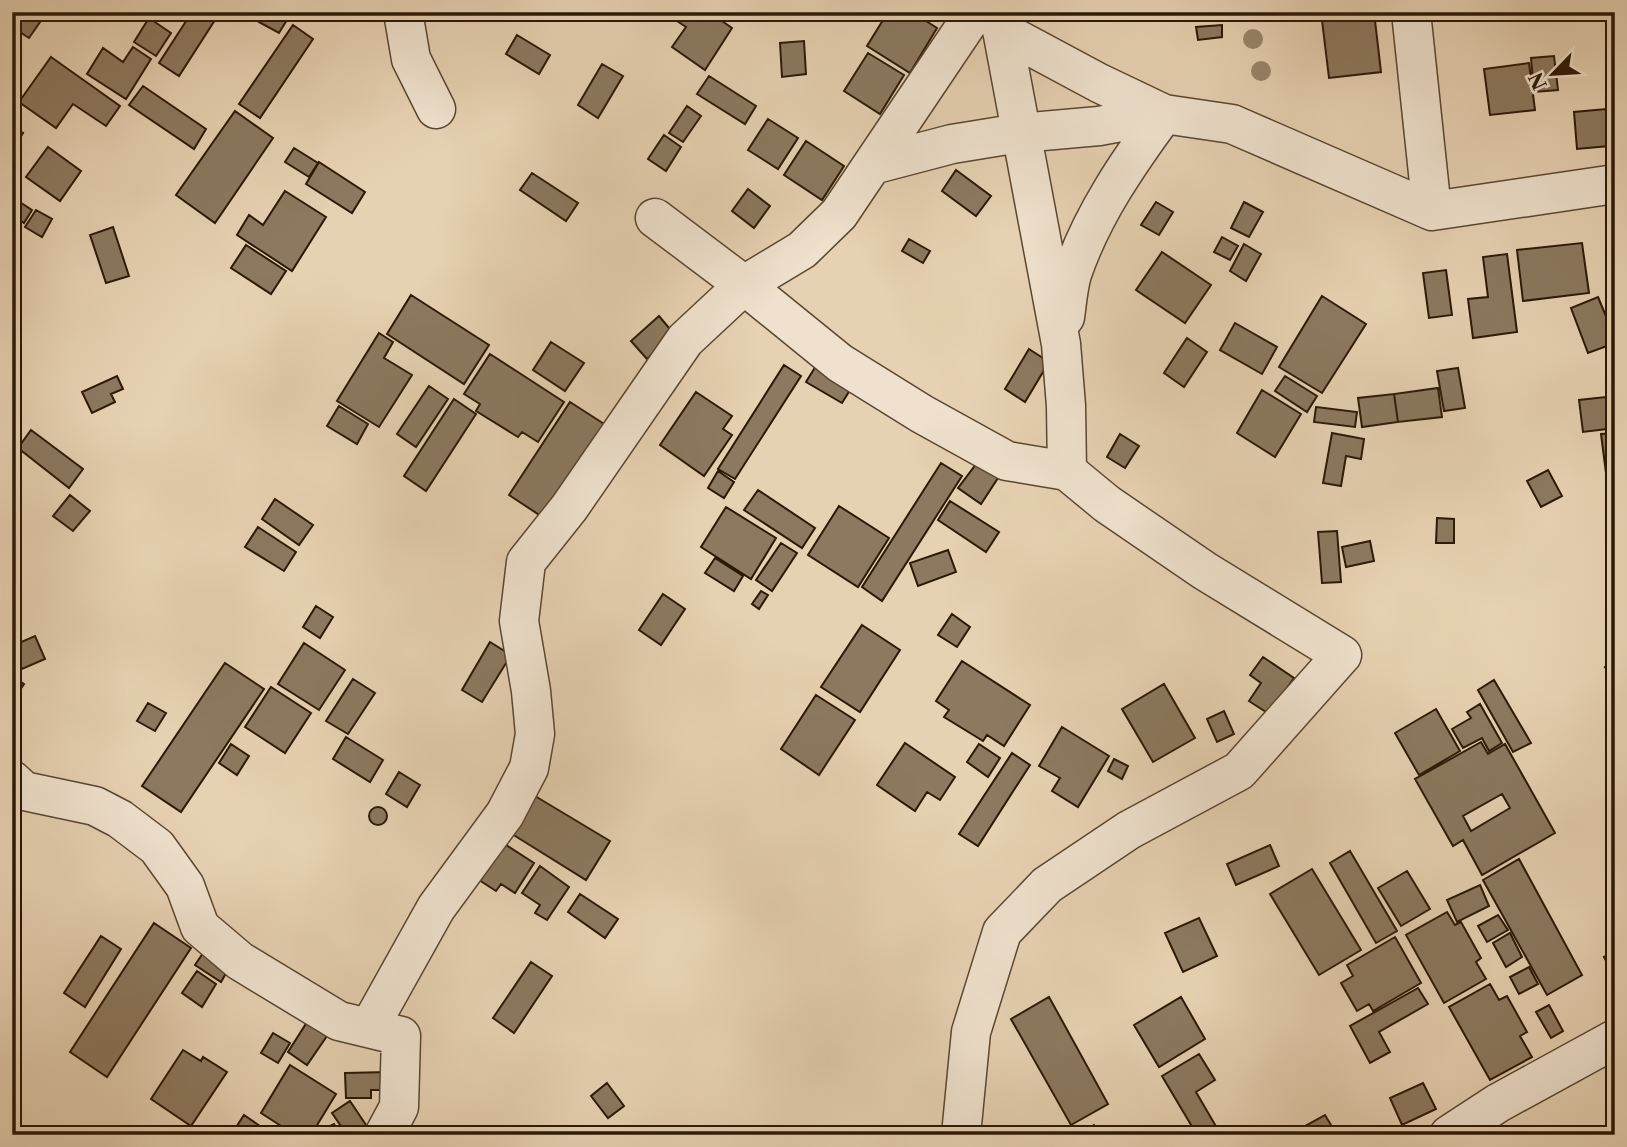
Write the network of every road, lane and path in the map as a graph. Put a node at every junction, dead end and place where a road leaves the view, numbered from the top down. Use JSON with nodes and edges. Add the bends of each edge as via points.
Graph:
{"nodes":[{"id":1,"x":403,"y":12,"type":"edge"},
{"id":2,"x":1411,"y":12,"type":"edge"},
{"id":3,"x":992,"y":18,"type":"edge"},
{"id":4,"x":436,"y":110,"type":"dead end"},
{"id":5,"x":1164,"y":114,"type":"junction"},
{"id":6,"x":1020,"y":133,"type":"junction"},
{"id":7,"x":872,"y":164,"type":"junction"},
{"id":8,"x":1615,"y":184,"type":"edge"},
{"id":9,"x":1432,"y":211,"type":"junction"},
{"id":10,"x":655,"y":218,"type":"dead end"},
{"id":11,"x":744,"y":285,"type":"junction"},
{"id":12,"x":1061,"y":344,"type":"junction"},
{"id":13,"x":1067,"y":471,"type":"junction"},
{"id":14,"x":12,"y":780,"type":"edge"},
{"id":15,"x":369,"y":1028,"type":"junction"},
{"id":16,"x":1615,"y":1039,"type":"edge"},
{"id":17,"x":384,"y":1135,"type":"edge"},
{"id":18,"x":961,"y":1135,"type":"edge"},
{"id":19,"x":1449,"y":1135,"type":"edge"}],
"edges":[{"from":1,"to":4,"type":"street","via":[[411,59]]},
{"from":2,"to":9,"type":"street"},
{"from":3,"to":5,"type":"street","via":[[1099,83]]},
{"from":3,"to":6,"type":"street"},
{"from":3,"to":7,"type":"street"},
{"from":5,"to":6,"type":"street"},
{"from":5,"to":9,"type":"street","via":[[1232,124]]},
{"from":5,"to":12,"type":"street","via":[[1095,220],[1072,276]]},
{"from":6,"to":7,"type":"street"},
{"from":6,"to":12,"type":"street"},
{"from":7,"to":11,"type":"street","via":[[839,214],[802,250]]},
{"from":8,"to":9,"type":"street"},
{"from":10,"to":11,"type":"street"},
{"from":11,"to":13,"type":"street","via":[[840,363],[922,414],[1007,461]]},
{"from":11,"to":15,"type":"street","via":[[685,340],[569,508],[526,562],[519,621],[534,734],[529,768],[505,814],[436,908]]},
{"from":12,"to":13,"type":"street"},
{"from":13,"to":18,"type":"street","via":[[1205,571],[1342,655],[1239,771],[1129,830],[1047,885],[1002,932],[971,1032]]},
{"from":14,"to":15,"type":"street","via":[[24,791],[95,806],[120,819],[157,847],[185,886],[200,927],[240,961],[339,1021]]},
{"from":15,"to":17,"type":"street","via":[[401,1036],[399,1107]]},
{"from":16,"to":19,"type":"street"}]}
